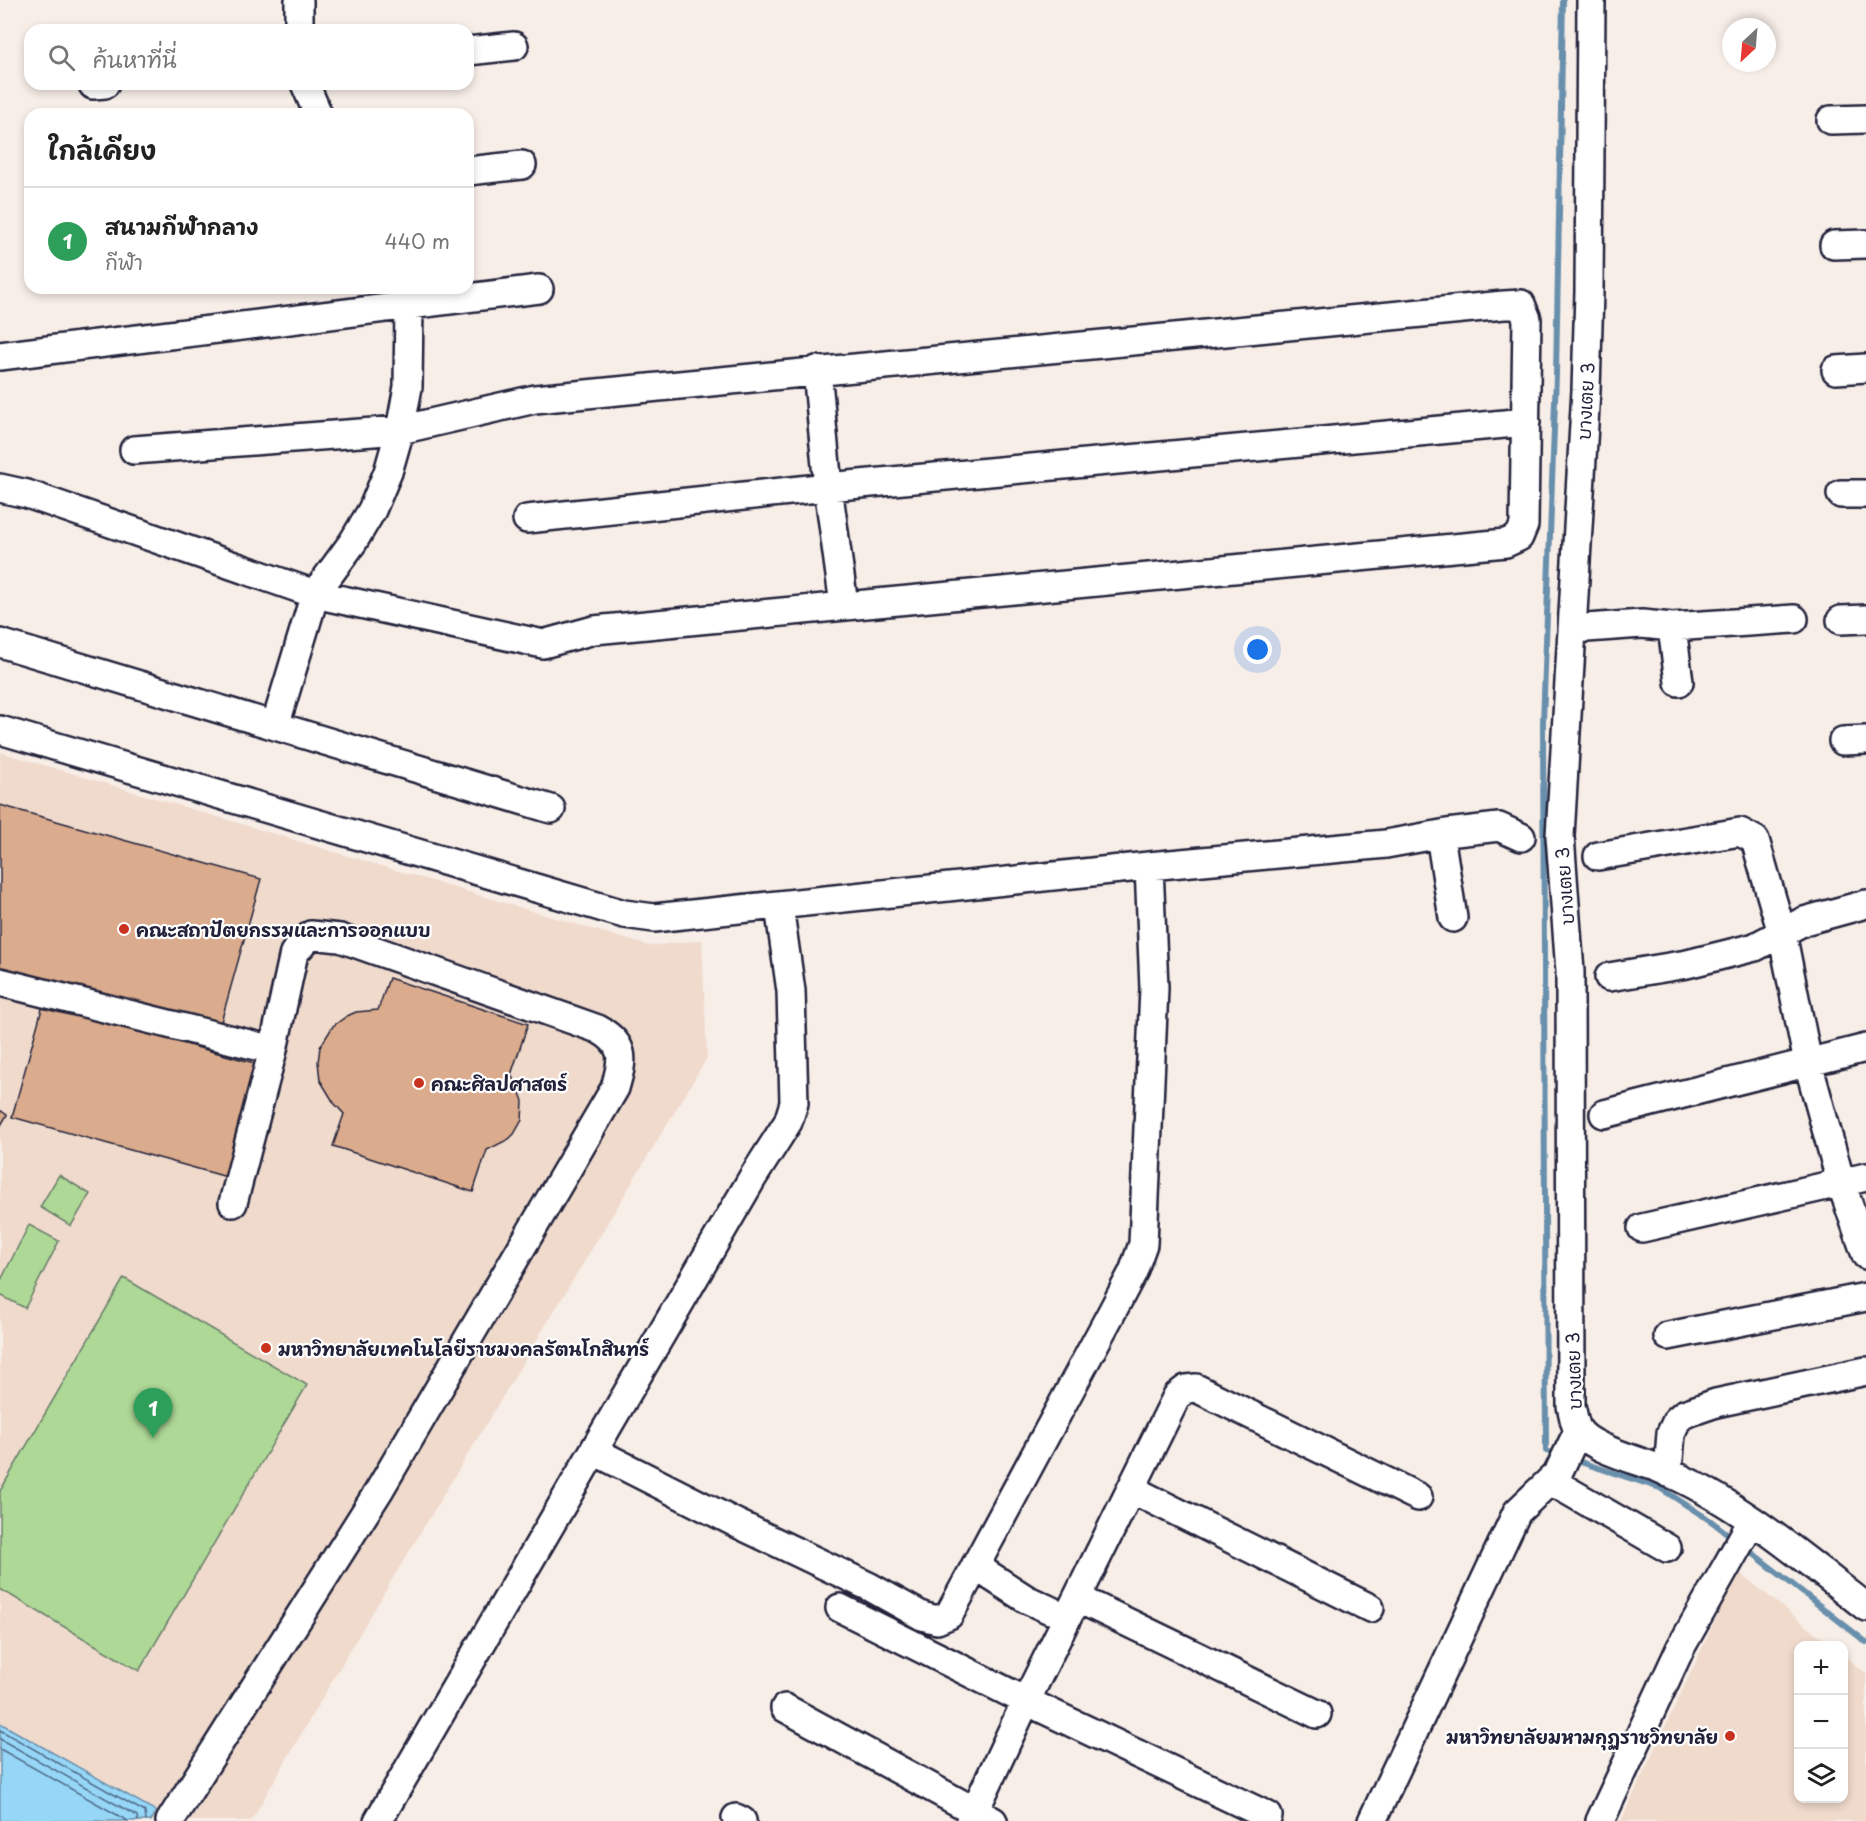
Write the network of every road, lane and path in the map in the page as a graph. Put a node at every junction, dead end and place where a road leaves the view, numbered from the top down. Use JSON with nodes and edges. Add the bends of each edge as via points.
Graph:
{"nodes":[{"id":1,"x":299,"y":0,"type":"edge"},
{"id":2,"x":1591,"y":0,"type":"edge"},
{"id":3,"x":299,"y":24,"type":"edge"},
{"id":4,"x":514,"y":46,"type":"dead end"},
{"id":5,"x":474,"y":50,"type":"edge"},
{"id":6,"x":308,"y":90,"type":"edge"},
{"id":7,"x":315,"y":108,"type":"edge"},
{"id":8,"x":1866,"y":119,"type":"edge"},
{"id":9,"x":1831,"y":120,"type":"dead end"},
{"id":10,"x":522,"y":165,"type":"dead end"},
{"id":11,"x":474,"y":170,"type":"edge"},
{"id":12,"x":1834,"y":244,"type":"dead end"},
{"id":13,"x":1866,"y":244,"type":"edge"},
{"id":14,"x":538,"y":289,"type":"dead end"},
{"id":15,"x":474,"y":292,"type":"edge"},
{"id":16,"x":444,"y":294,"type":"edge"},
{"id":17,"x":407,"y":296,"type":"edge"},
{"id":18,"x":0,"y":356,"type":"edge"},
{"id":19,"x":1866,"y":368,"type":"edge"},
{"id":20,"x":817,"y":370,"type":"junction"},
{"id":21,"x":1836,"y":370,"type":"dead end"},
{"id":22,"x":1526,"y":422,"type":"junction"},
{"id":23,"x":400,"y":430,"type":"junction"},
{"id":24,"x":134,"y":450,"type":"dead end"},
{"id":25,"x":828,"y":487,"type":"junction"},
{"id":26,"x":0,"y":488,"type":"edge"},
{"id":27,"x":527,"y":519,"type":"dead end"},
{"id":28,"x":315,"y":594,"type":"junction"},
{"id":29,"x":844,"y":604,"type":"junction"},
{"id":30,"x":1794,"y":619,"type":"dead end"},
{"id":31,"x":1672,"y":627,"type":"junction"},
{"id":32,"x":1573,"y":629,"type":"junction"},
{"id":33,"x":0,"y":643,"type":"edge"},
{"id":34,"x":1679,"y":682,"type":"dead end"},
{"id":35,"x":275,"y":726,"type":"junction"},
{"id":36,"x":0,"y":730,"type":"edge"},
{"id":37,"x":550,"y":809,"type":"dead end"},
{"id":38,"x":1440,"y":834,"type":"junction"},
{"id":39,"x":1521,"y":837,"type":"dead end"},
{"id":40,"x":1598,"y":856,"type":"dead end"},
{"id":41,"x":1149,"y":866,"type":"junction"},
{"id":42,"x":1866,"y":904,"type":"edge"},
{"id":43,"x":779,"y":906,"type":"junction"},
{"id":44,"x":1453,"y":918,"type":"dead end"},
{"id":45,"x":1782,"y":933,"type":"junction"},
{"id":46,"x":1609,"y":977,"type":"dead end"},
{"id":47,"x":0,"y":982,"type":"edge"},
{"id":48,"x":1866,"y":1048,"type":"edge"},
{"id":49,"x":273,"y":1050,"type":"junction"},
{"id":50,"x":1808,"y":1063,"type":"junction"},
{"id":51,"x":1604,"y":1114,"type":"dead end"},
{"id":52,"x":1854,"y":1180,"type":"edge"},
{"id":53,"x":233,"y":1203,"type":"dead end"},
{"id":54,"x":1642,"y":1227,"type":"dead end"},
{"id":55,"x":1866,"y":1255,"type":"edge"},
{"id":56,"x":1866,"y":1297,"type":"edge"},
{"id":57,"x":1668,"y":1336,"type":"dead end"},
{"id":58,"x":1866,"y":1371,"type":"edge"},
{"id":59,"x":1574,"y":1440,"type":"junction"},
{"id":60,"x":594,"y":1451,"type":"junction"},
{"id":61,"x":1668,"y":1473,"type":"junction"},
{"id":62,"x":1555,"y":1477,"type":"junction"},
{"id":63,"x":1131,"y":1489,"type":"junction"},
{"id":64,"x":1418,"y":1497,"type":"dead end"},
{"id":65,"x":1748,"y":1528,"type":"junction"},
{"id":66,"x":1667,"y":1548,"type":"dead end"},
{"id":67,"x":975,"y":1566,"type":"junction"},
{"id":68,"x":1077,"y":1598,"type":"junction"},
{"id":69,"x":1866,"y":1607,"type":"edge"},
{"id":70,"x":840,"y":1608,"type":"dead end"},
{"id":71,"x":1370,"y":1608,"type":"dead end"},
{"id":72,"x":1050,"y":1610,"type":"dead end"},
{"id":73,"x":1026,"y":1701,"type":"junction"},
{"id":74,"x":785,"y":1708,"type":"dead end"},
{"id":75,"x":1317,"y":1714,"type":"dead end"},
{"id":76,"x":1268,"y":1816,"type":"dead end"},
{"id":77,"x":979,"y":1818,"type":"edge"},
{"id":78,"x":170,"y":1821,"type":"edge"},
{"id":79,"x":378,"y":1821,"type":"edge"},
{"id":80,"x":1372,"y":1821,"type":"edge"},
{"id":81,"x":1600,"y":1821,"type":"edge"}],
"edges":[{"from":1,"to":3,"type":"street"},
{"from":2,"to":32,"type":"street","name":"บางเตย 3","via":[[1588,314]]},
{"from":4,"to":5,"type":"street"},
{"from":6,"to":7,"type":"street"},
{"from":8,"to":9,"type":"street"},
{"from":10,"to":11,"type":"street"},
{"from":12,"to":13,"type":"street"},
{"from":14,"to":15,"type":"street"},
{"from":16,"to":17,"type":"street"},
{"from":17,"to":18,"type":"street"},
{"from":17,"to":23,"type":"street","via":[[408,387]]},
{"from":19,"to":21,"type":"street"},
{"from":20,"to":22,"type":"street","via":[[1521,304],[1527,319]]},
{"from":20,"to":23,"type":"street","via":[[535,399]]},
{"from":20,"to":25,"type":"street"},
{"from":22,"to":25,"type":"street"},
{"from":22,"to":29,"type":"street","via":[[1524,525],[1519,537],[1506,543]]},
{"from":23,"to":24,"type":"street"},
{"from":23,"to":28,"type":"street","via":[[372,510]]},
{"from":25,"to":27,"type":"street"},
{"from":25,"to":29,"type":"street"},
{"from":26,"to":28,"type":"street"},
{"from":28,"to":29,"type":"street","via":[[543,644],[594,630]]},
{"from":28,"to":35,"type":"street"},
{"from":30,"to":31,"type":"street"},
{"from":31,"to":32,"type":"street","via":[[1642,624]]},
{"from":31,"to":34,"type":"street"},
{"from":32,"to":59,"type":"street","name":"บางเตย 3","via":[[1560,836],[1570,972]]},
{"from":33,"to":35,"type":"street"},
{"from":35,"to":37,"type":"street"},
{"from":36,"to":43,"type":"street","via":[[624,914],[654,918]]},
{"from":38,"to":39,"type":"street","via":[[1500,827]]},
{"from":38,"to":41,"type":"street","via":[[1386,844]]},
{"from":38,"to":44,"type":"street"},
{"from":40,"to":45,"type":"street","via":[[1740,832],[1749,835],[1755,840]]},
{"from":41,"to":43,"type":"street"},
{"from":41,"to":67,"type":"street","via":[[1154,988],[1143,1244],[1118,1301]]},
{"from":42,"to":45,"type":"street","via":[[1804,921]]},
{"from":43,"to":60,"type":"street","via":[[791,1002],[794,1103],[788,1122]]},
{"from":45,"to":46,"type":"street","via":[[1755,947]]},
{"from":45,"to":50,"type":"street"},
{"from":47,"to":49,"type":"street"},
{"from":48,"to":50,"type":"street"},
{"from":49,"to":53,"type":"street"},
{"from":49,"to":78,"type":"street","via":[[294,953],[310,935],[340,938],[598,1029],[613,1037],[619,1047],[621,1065],[615,1088],[380,1489]]},
{"from":50,"to":51,"type":"street"},
{"from":50,"to":52,"type":"street"},
{"from":52,"to":54,"type":"street"},
{"from":52,"to":55,"type":"street"},
{"from":56,"to":57,"type":"street"},
{"from":58,"to":61,"type":"street","via":[[1695,1408],[1677,1420],[1671,1432]]},
{"from":59,"to":61,"type":"street","name":"บางเตย 3"},
{"from":59,"to":62,"type":"street"},
{"from":60,"to":67,"type":"street","via":[[922,1616],[937,1620],[949,1615]]},
{"from":60,"to":79,"type":"street"},
{"from":61,"to":65,"type":"street","name":"บางเตย 3","via":[[1702,1489]]},
{"from":62,"to":66,"type":"street"},
{"from":62,"to":80,"type":"street","via":[[1517,1512]]},
{"from":63,"to":64,"type":"street","via":[[1177,1396],[1196,1388]]},
{"from":63,"to":68,"type":"street"},
{"from":63,"to":71,"type":"street"},
{"from":65,"to":69,"type":"street","name":"บางเตย 3","via":[[1777,1538]]},
{"from":65,"to":81,"type":"street","via":[[1681,1647]]},
{"from":67,"to":72,"type":"street"},
{"from":68,"to":73,"type":"street"},
{"from":68,"to":75,"type":"street"},
{"from":70,"to":73,"type":"street"},
{"from":73,"to":76,"type":"street"},
{"from":73,"to":77,"type":"street"},
{"from":74,"to":77,"type":"street"}]}
